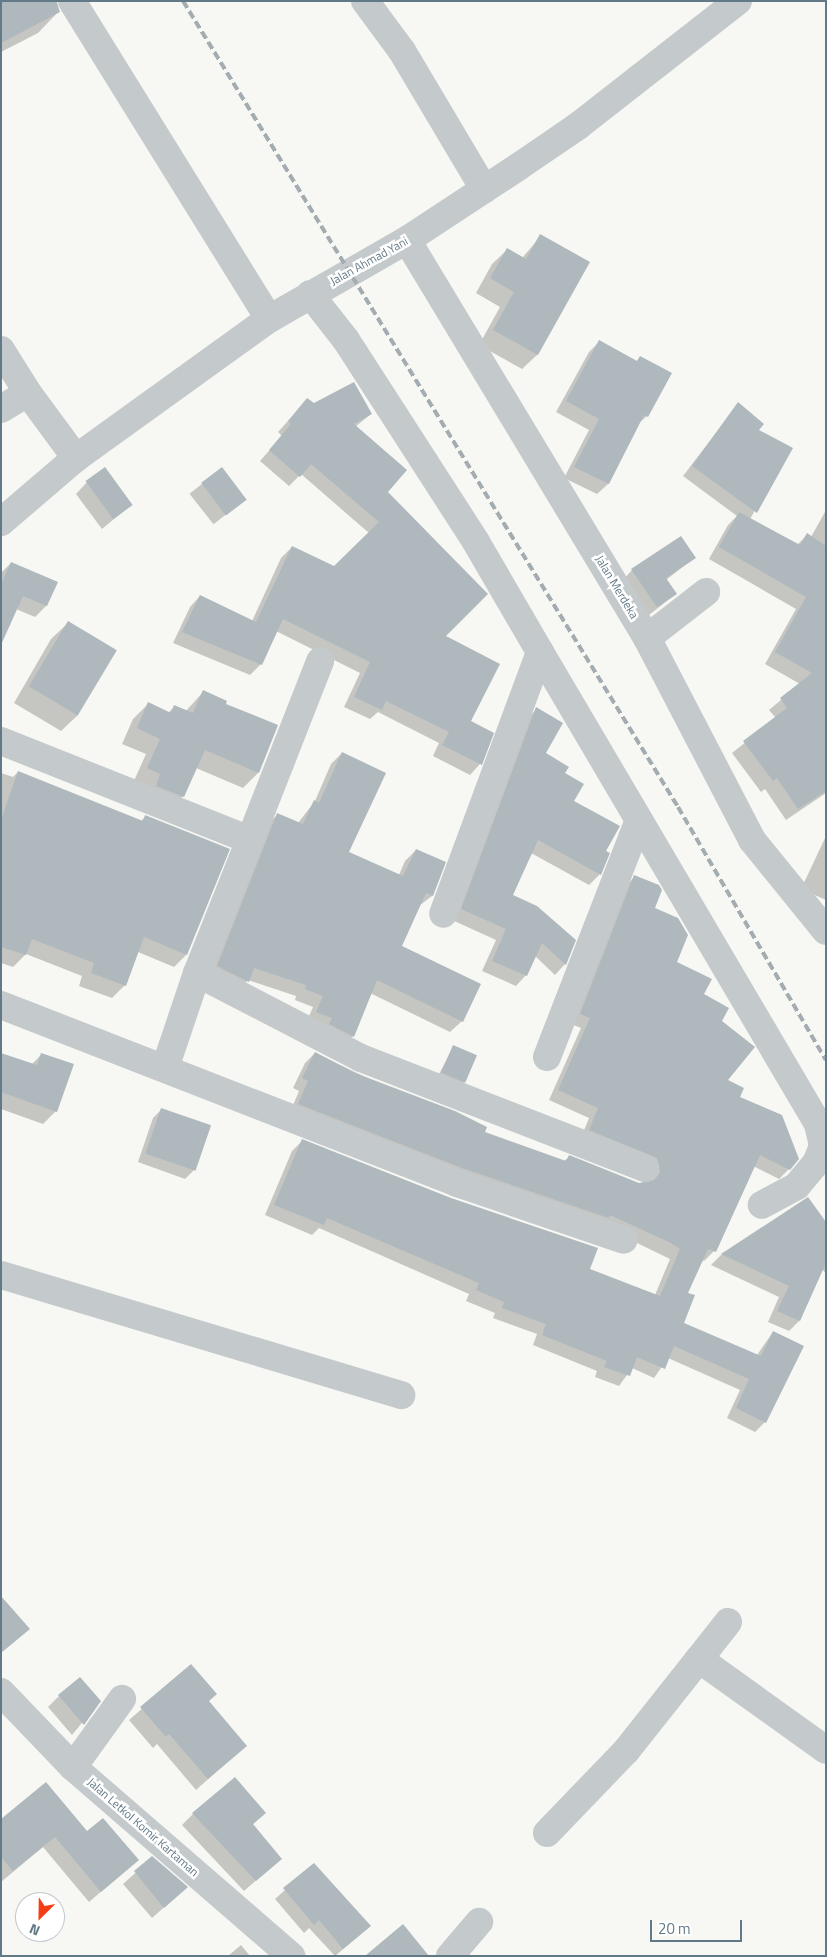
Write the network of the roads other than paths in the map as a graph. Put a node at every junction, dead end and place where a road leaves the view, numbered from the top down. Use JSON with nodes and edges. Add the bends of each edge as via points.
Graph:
{"nodes":[{"id":1,"x":72,"y":1,"type":"edge"},
{"id":2,"x":365,"y":1,"type":"edge"},
{"id":3,"x":738,"y":1,"type":"edge"},
{"id":4,"x":484,"y":189,"type":"junction"},
{"id":5,"x":392,"y":248,"type":"junction"},
{"id":6,"x":310,"y":294,"type":"junction"},
{"id":7,"x":269,"y":319,"type":"junction"},
{"id":8,"x":1,"y":350,"type":"edge"},
{"id":9,"x":28,"y":393,"type":"junction"},
{"id":10,"x":1,"y":409,"type":"edge"},
{"id":11,"x":76,"y":458,"type":"junction"},
{"id":12,"x":1,"y":522,"type":"edge"},
{"id":13,"x":706,"y":592,"type":"dead end"},
{"id":14,"x":648,"y":638,"type":"junction"},
{"id":15,"x":540,"y":652,"type":"junction"},
{"id":16,"x":320,"y":660,"type":"dead end"},
{"id":17,"x":1,"y":741,"type":"edge"},
{"id":18,"x":639,"y":820,"type":"junction"},
{"id":19,"x":250,"y":840,"type":"junction"},
{"id":20,"x":443,"y":914,"type":"dead end"},
{"id":21,"x":826,"y":931,"type":"edge"},
{"id":22,"x":197,"y":973,"type":"junction"},
{"id":23,"x":1,"y":1005,"type":"edge"},
{"id":24,"x":548,"y":1057,"type":"dead end"},
{"id":25,"x":165,"y":1068,"type":"junction"},
{"id":26,"x":645,"y":1168,"type":"dead end"},
{"id":27,"x":762,"y":1205,"type":"dead end"},
{"id":28,"x":624,"y":1240,"type":"dead end"},
{"id":29,"x":1,"y":1275,"type":"edge"},
{"id":30,"x":401,"y":1395,"type":"dead end"},
{"id":31,"x":728,"y":1622,"type":"dead end"},
{"id":32,"x":699,"y":1659,"type":"junction"},
{"id":33,"x":1,"y":1692,"type":"edge"},
{"id":34,"x":122,"y":1699,"type":"dead end"},
{"id":35,"x":826,"y":1750,"type":"edge"},
{"id":36,"x":73,"y":1767,"type":"junction"},
{"id":37,"x":547,"y":1833,"type":"dead end"},
{"id":38,"x":479,"y":1922,"type":"dead end"},
{"id":39,"x":291,"y":1956,"type":"edge"},
{"id":40,"x":450,"y":1956,"type":"edge"}],
"edges":[{"from":1,"to":7,"type":"street"},
{"from":2,"to":4,"type":"street","via":[[402,50]]},
{"from":3,"to":4,"type":"street","name":"Jalan Ahmad Yani","via":[[578,126]]},
{"from":4,"to":5,"type":"street","name":"Jalan Ahmad Yani"},
{"from":5,"to":6,"type":"street","name":"Jalan Ahmad Yani"},
{"from":5,"to":14,"type":"street","name":"Jalan Merdeka"},
{"from":6,"to":7,"type":"street","name":"Jalan Ahmad Yani"},
{"from":6,"to":15,"type":"street","via":[[346,340],[476,542]]},
{"from":7,"to":11,"type":"street","name":"Jalan Ahmad Yani"},
{"from":8,"to":9,"type":"street"},
{"from":9,"to":10,"type":"street"},
{"from":9,"to":11,"type":"street"},
{"from":11,"to":12,"type":"street","name":"Jalan Ahmad Yani"},
{"from":13,"to":14,"type":"street"},
{"from":14,"to":21,"type":"street","name":"Jalan Merdeka","via":[[752,840]]},
{"from":15,"to":18,"type":"street"},
{"from":15,"to":20,"type":"street"},
{"from":16,"to":19,"type":"street"},
{"from":17,"to":19,"type":"street"},
{"from":18,"to":24,"type":"street"},
{"from":18,"to":27,"type":"street","via":[[822,1136],[820,1155],[797,1186]]},
{"from":19,"to":22,"type":"street"},
{"from":22,"to":25,"type":"street"},
{"from":22,"to":26,"type":"street","via":[[362,1058]]},
{"from":23,"to":25,"type":"street"},
{"from":25,"to":28,"type":"street","via":[[458,1184]]},
{"from":29,"to":30,"type":"street"},
{"from":31,"to":32,"type":"street"},
{"from":32,"to":35,"type":"street"},
{"from":32,"to":37,"type":"street","via":[[626,1751]]},
{"from":33,"to":36,"type":"street","name":"Jalan Letkol Komir Kartaman"},
{"from":34,"to":36,"type":"street"},
{"from":36,"to":39,"type":"street","name":"Jalan Letkol Komir Kartaman"},
{"from":38,"to":40,"type":"street"}]}
